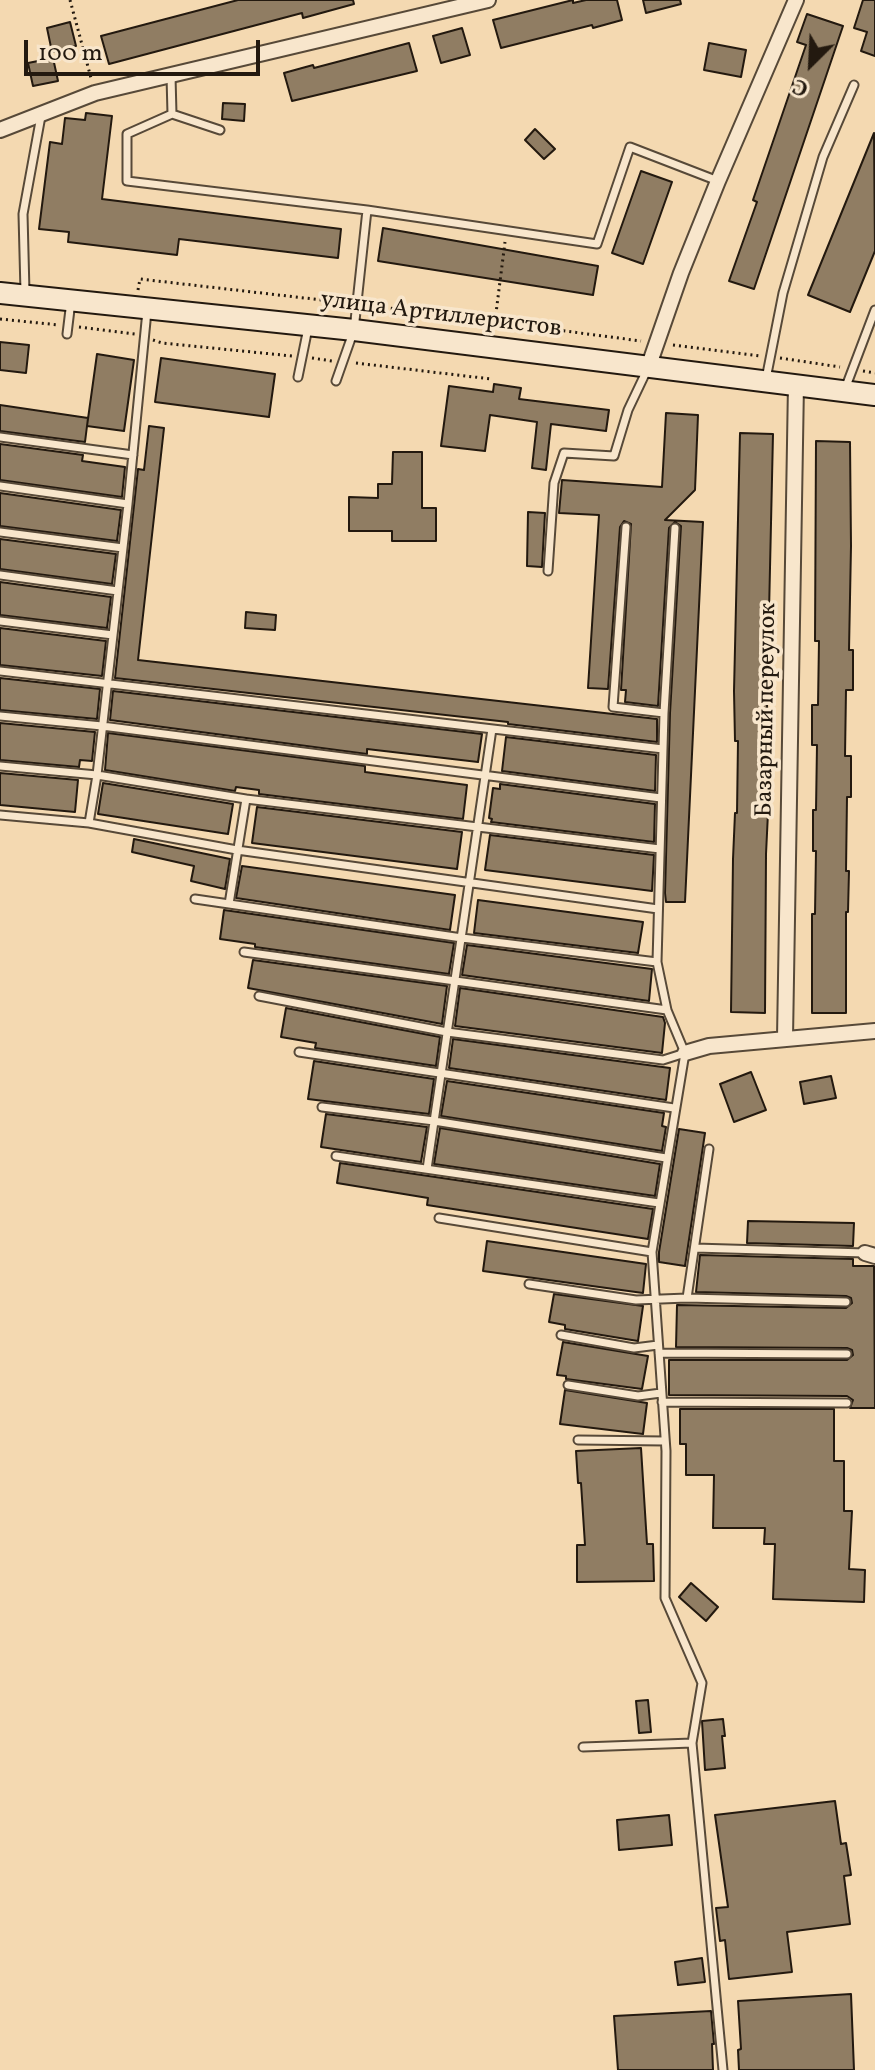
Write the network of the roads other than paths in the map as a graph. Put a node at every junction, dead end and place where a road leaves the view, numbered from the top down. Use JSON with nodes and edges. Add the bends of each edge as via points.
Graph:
{"nodes":[{"id":1,"x":488,"y":0,"type":"edge"},
{"id":2,"x":796,"y":0,"type":"edge"},
{"id":3,"x":171,"y":76,"type":"junction"},
{"id":4,"x":854,"y":85,"type":"dead end"},
{"id":5,"x":172,"y":114,"type":"junction"},
{"id":6,"x":41,"y":116,"type":"junction"},
{"id":7,"x":0,"y":130,"type":"edge"},
{"id":8,"x":220,"y":130,"type":"dead end"},
{"id":9,"x":718,"y":181,"type":"junction"},
{"id":10,"x":367,"y":210,"type":"junction"},
{"id":11,"x":0,"y":293,"type":"edge"},
{"id":12,"x":25,"y":296,"type":"junction"},
{"id":13,"x":71,"y":301,"type":"junction"},
{"id":14,"x":142,"y":301,"type":"junction"},
{"id":15,"x":875,"y":310,"type":"edge"},
{"id":16,"x":309,"y":326,"type":"junction"},
{"id":17,"x":68,"y":330,"type":"road end"},
{"id":18,"x":354,"y":330,"type":"junction"},
{"id":19,"x":648,"y":368,"type":"junction"},
{"id":20,"x":298,"y":377,"type":"dead end"},
{"id":21,"x":336,"y":381,"type":"dead end"},
{"id":22,"x":765,"y":381,"type":"junction"},
{"id":23,"x":796,"y":384,"type":"junction"},
{"id":24,"x":844,"y":391,"type":"junction"},
{"id":25,"x":875,"y":395,"type":"edge"},
{"id":26,"x":0,"y":437,"type":"edge"},
{"id":27,"x":133,"y":455,"type":"junction"},
{"id":28,"x":0,"y":486,"type":"edge"},
{"id":29,"x":128,"y":504,"type":"junction"},
{"id":30,"x":626,"y":527,"type":"dead end"},
{"id":31,"x":675,"y":528,"type":"dead end"},
{"id":32,"x":0,"y":532,"type":"edge"},
{"id":33,"x":123,"y":548,"type":"junction"},
{"id":34,"x":548,"y":571,"type":"dead end"},
{"id":35,"x":0,"y":575,"type":"edge"},
{"id":36,"x":118,"y":591,"type":"junction"},
{"id":37,"x":0,"y":621,"type":"edge"},
{"id":38,"x":113,"y":635,"type":"junction"},
{"id":39,"x":0,"y":671,"type":"edge"},
{"id":40,"x":107,"y":684,"type":"junction"},
{"id":41,"x":664,"y":713,"type":"junction"},
{"id":42,"x":0,"y":716,"type":"edge"},
{"id":43,"x":102,"y":726,"type":"junction"},
{"id":44,"x":492,"y":729,"type":"junction"},
{"id":45,"x":663,"y":749,"type":"junction"},
{"id":46,"x":0,"y":766,"type":"edge"},
{"id":47,"x":97,"y":775,"type":"junction"},
{"id":48,"x":486,"y":776,"type":"junction"},
{"id":49,"x":661,"y":798,"type":"junction"},
{"id":50,"x":246,"y":799,"type":"junction"},
{"id":51,"x":0,"y":815,"type":"edge"},
{"id":52,"x":89,"y":823,"type":"junction"},
{"id":53,"x":479,"y":826,"type":"junction"},
{"id":54,"x":660,"y":849,"type":"junction"},
{"id":55,"x":237,"y":850,"type":"junction"},
{"id":56,"x":470,"y":882,"type":"junction"},
{"id":57,"x":195,"y":899,"type":"dead end"},
{"id":58,"x":229,"y":904,"type":"junction"},
{"id":59,"x":658,"y":909,"type":"junction"},
{"id":60,"x":462,"y":938,"type":"junction"},
{"id":61,"x":244,"y":952,"type":"dead end"},
{"id":62,"x":657,"y":962,"type":"junction"},
{"id":63,"x":455,"y":981,"type":"junction"},
{"id":64,"x":259,"y":996,"type":"dead end"},
{"id":65,"x":667,"y":1010,"type":"junction"},
{"id":66,"x":875,"y":1031,"type":"edge"},
{"id":67,"x":447,"y":1032,"type":"junction"},
{"id":68,"x":785,"y":1037,"type":"junction"},
{"id":69,"x":299,"y":1052,"type":"dead end"},
{"id":70,"x":685,"y":1053,"type":"junction"},
{"id":71,"x":440,"y":1075,"type":"junction"},
{"id":72,"x":322,"y":1107,"type":"dead end"},
{"id":73,"x":674,"y":1108,"type":"junction"},
{"id":74,"x":434,"y":1121,"type":"junction"},
{"id":75,"x":709,"y":1149,"type":"dead end"},
{"id":76,"x":336,"y":1156,"type":"dead end"},
{"id":77,"x":666,"y":1158,"type":"junction"},
{"id":78,"x":427,"y":1169,"type":"junction"},
{"id":79,"x":659,"y":1203,"type":"junction"},
{"id":80,"x":439,"y":1218,"type":"dead end"},
{"id":81,"x":695,"y":1248,"type":"junction"},
{"id":82,"x":652,"y":1252,"type":"junction"},
{"id":83,"x":870,"y":1255,"type":"edge"},
{"id":84,"x":529,"y":1284,"type":"dead end"},
{"id":85,"x":687,"y":1298,"type":"junction"},
{"id":86,"x":655,"y":1299,"type":"junction"},
{"id":87,"x":846,"y":1302,"type":"dead end"},
{"id":88,"x":561,"y":1335,"type":"dead end"},
{"id":89,"x":658,"y":1349,"type":"junction"},
{"id":90,"x":847,"y":1354,"type":"dead end"},
{"id":91,"x":568,"y":1385,"type":"dead end"},
{"id":92,"x":662,"y":1398,"type":"junction"},
{"id":93,"x":847,"y":1403,"type":"dead end"},
{"id":94,"x":578,"y":1440,"type":"dead end"},
{"id":95,"x":665,"y":1441,"type":"junction"},
{"id":96,"x":692,"y":1743,"type":"junction"},
{"id":97,"x":583,"y":1747,"type":"dead end"},
{"id":98,"x":723,"y":2070,"type":"edge"}],
"edges":[{"from":1,"to":3,"type":"street"},
{"from":2,"to":9,"type":"street"},
{"from":3,"to":5,"type":"lane"},
{"from":3,"to":6,"type":"street","via":[[95,93]]},
{"from":4,"to":22,"type":"lane","via":[[823,157],[783,293]]},
{"from":5,"to":8,"type":"lane"},
{"from":5,"to":10,"type":"lane","via":[[127,134],[127,181]]},
{"from":6,"to":7,"type":"street"},
{"from":6,"to":12,"type":"lane","via":[[23,214]]},
{"from":9,"to":10,"type":"lane","via":[[630,147],[597,244]]},
{"from":9,"to":19,"type":"street"},
{"from":10,"to":18,"type":"lane"},
{"from":11,"to":12,"type":"street","name":"улица Артиллеристов"},
{"from":12,"to":13,"type":"street","name":"улица Артиллеристов"},
{"from":13,"to":14,"type":"street","name":"улица Артиллеристов"},
{"from":13,"to":17,"type":"lane"},
{"from":14,"to":16,"type":"street","name":"улица Артиллеристов"},
{"from":14,"to":27,"type":"lane","via":[[145,338]]},
{"from":15,"to":24,"type":"lane"},
{"from":16,"to":18,"type":"street","name":"улица Артиллеристов"},
{"from":16,"to":20,"type":"lane"},
{"from":18,"to":19,"type":"street","name":"улица Артиллеристов"},
{"from":18,"to":21,"type":"lane"},
{"from":19,"to":22,"type":"street","name":"улица Артиллеристов"},
{"from":19,"to":34,"type":"lane","via":[[614,456],[564,453],[554,483]]},
{"from":22,"to":23,"type":"street","name":"улица Артиллеристов"},
{"from":23,"to":24,"type":"street","name":"улица Артиллеристов"},
{"from":23,"to":68,"type":"street","name":"Базарный переулок"},
{"from":24,"to":25,"type":"street","name":"улица Артиллеристов"},
{"from":26,"to":27,"type":"lane"},
{"from":27,"to":29,"type":"lane"},
{"from":28,"to":29,"type":"lane"},
{"from":29,"to":33,"type":"lane"},
{"from":30,"to":41,"type":"lane","via":[[613,707]]},
{"from":31,"to":41,"type":"lane"},
{"from":32,"to":33,"type":"lane"},
{"from":33,"to":36,"type":"lane"},
{"from":35,"to":36,"type":"lane"},
{"from":36,"to":38,"type":"lane"},
{"from":37,"to":38,"type":"lane"},
{"from":38,"to":40,"type":"lane"},
{"from":39,"to":40,"type":"lane"},
{"from":40,"to":43,"type":"lane"},
{"from":40,"to":44,"type":"lane"},
{"from":41,"to":45,"type":"lane"},
{"from":42,"to":43,"type":"lane"},
{"from":43,"to":47,"type":"lane"},
{"from":43,"to":48,"type":"lane"},
{"from":44,"to":45,"type":"lane"},
{"from":44,"to":48,"type":"lane"},
{"from":45,"to":49,"type":"lane"},
{"from":46,"to":47,"type":"lane"},
{"from":47,"to":50,"type":"lane"},
{"from":47,"to":52,"type":"lane"},
{"from":48,"to":49,"type":"lane"},
{"from":48,"to":53,"type":"lane"},
{"from":49,"to":54,"type":"lane"},
{"from":50,"to":53,"type":"lane"},
{"from":50,"to":55,"type":"lane"},
{"from":51,"to":52,"type":"lane"},
{"from":52,"to":55,"type":"lane"},
{"from":53,"to":54,"type":"lane"},
{"from":53,"to":56,"type":"lane"},
{"from":54,"to":59,"type":"lane"},
{"from":55,"to":56,"type":"lane"},
{"from":55,"to":58,"type":"lane"},
{"from":56,"to":59,"type":"lane"},
{"from":56,"to":60,"type":"lane"},
{"from":57,"to":58,"type":"lane"},
{"from":58,"to":60,"type":"lane"},
{"from":59,"to":62,"type":"lane"},
{"from":60,"to":62,"type":"lane"},
{"from":60,"to":63,"type":"lane"},
{"from":61,"to":63,"type":"lane"},
{"from":62,"to":65,"type":"lane"},
{"from":63,"to":65,"type":"lane"},
{"from":63,"to":67,"type":"lane"},
{"from":64,"to":67,"type":"lane"},
{"from":65,"to":70,"type":"lane"},
{"from":66,"to":68,"type":"street"},
{"from":67,"to":70,"type":"lane","via":[[663,1060]]},
{"from":67,"to":71,"type":"lane"},
{"from":68,"to":70,"type":"street"},
{"from":69,"to":71,"type":"lane"},
{"from":70,"to":73,"type":"lane"},
{"from":71,"to":73,"type":"lane"},
{"from":71,"to":74,"type":"lane"},
{"from":72,"to":74,"type":"lane"},
{"from":73,"to":77,"type":"lane"},
{"from":74,"to":77,"type":"lane"},
{"from":74,"to":78,"type":"lane"},
{"from":75,"to":81,"type":"lane"},
{"from":76,"to":78,"type":"lane"},
{"from":77,"to":79,"type":"lane"},
{"from":78,"to":79,"type":"lane"},
{"from":79,"to":82,"type":"lane"},
{"from":80,"to":82,"type":"lane"},
{"from":81,"to":83,"type":"lane"},
{"from":81,"to":85,"type":"lane"},
{"from":82,"to":86,"type":"lane"},
{"from":84,"to":86,"type":"lane"},
{"from":85,"to":86,"type":"lane"},
{"from":85,"to":87,"type":"lane"},
{"from":86,"to":89,"type":"lane"},
{"from":88,"to":89,"type":"lane"},
{"from":89,"to":90,"type":"lane"},
{"from":89,"to":92,"type":"lane"},
{"from":91,"to":92,"type":"lane"},
{"from":92,"to":93,"type":"lane"},
{"from":92,"to":95,"type":"lane"},
{"from":94,"to":95,"type":"lane"},
{"from":95,"to":96,"type":"lane","via":[[665,1598],[702,1683]]},
{"from":96,"to":97,"type":"lane"},
{"from":96,"to":98,"type":"lane"}]}
